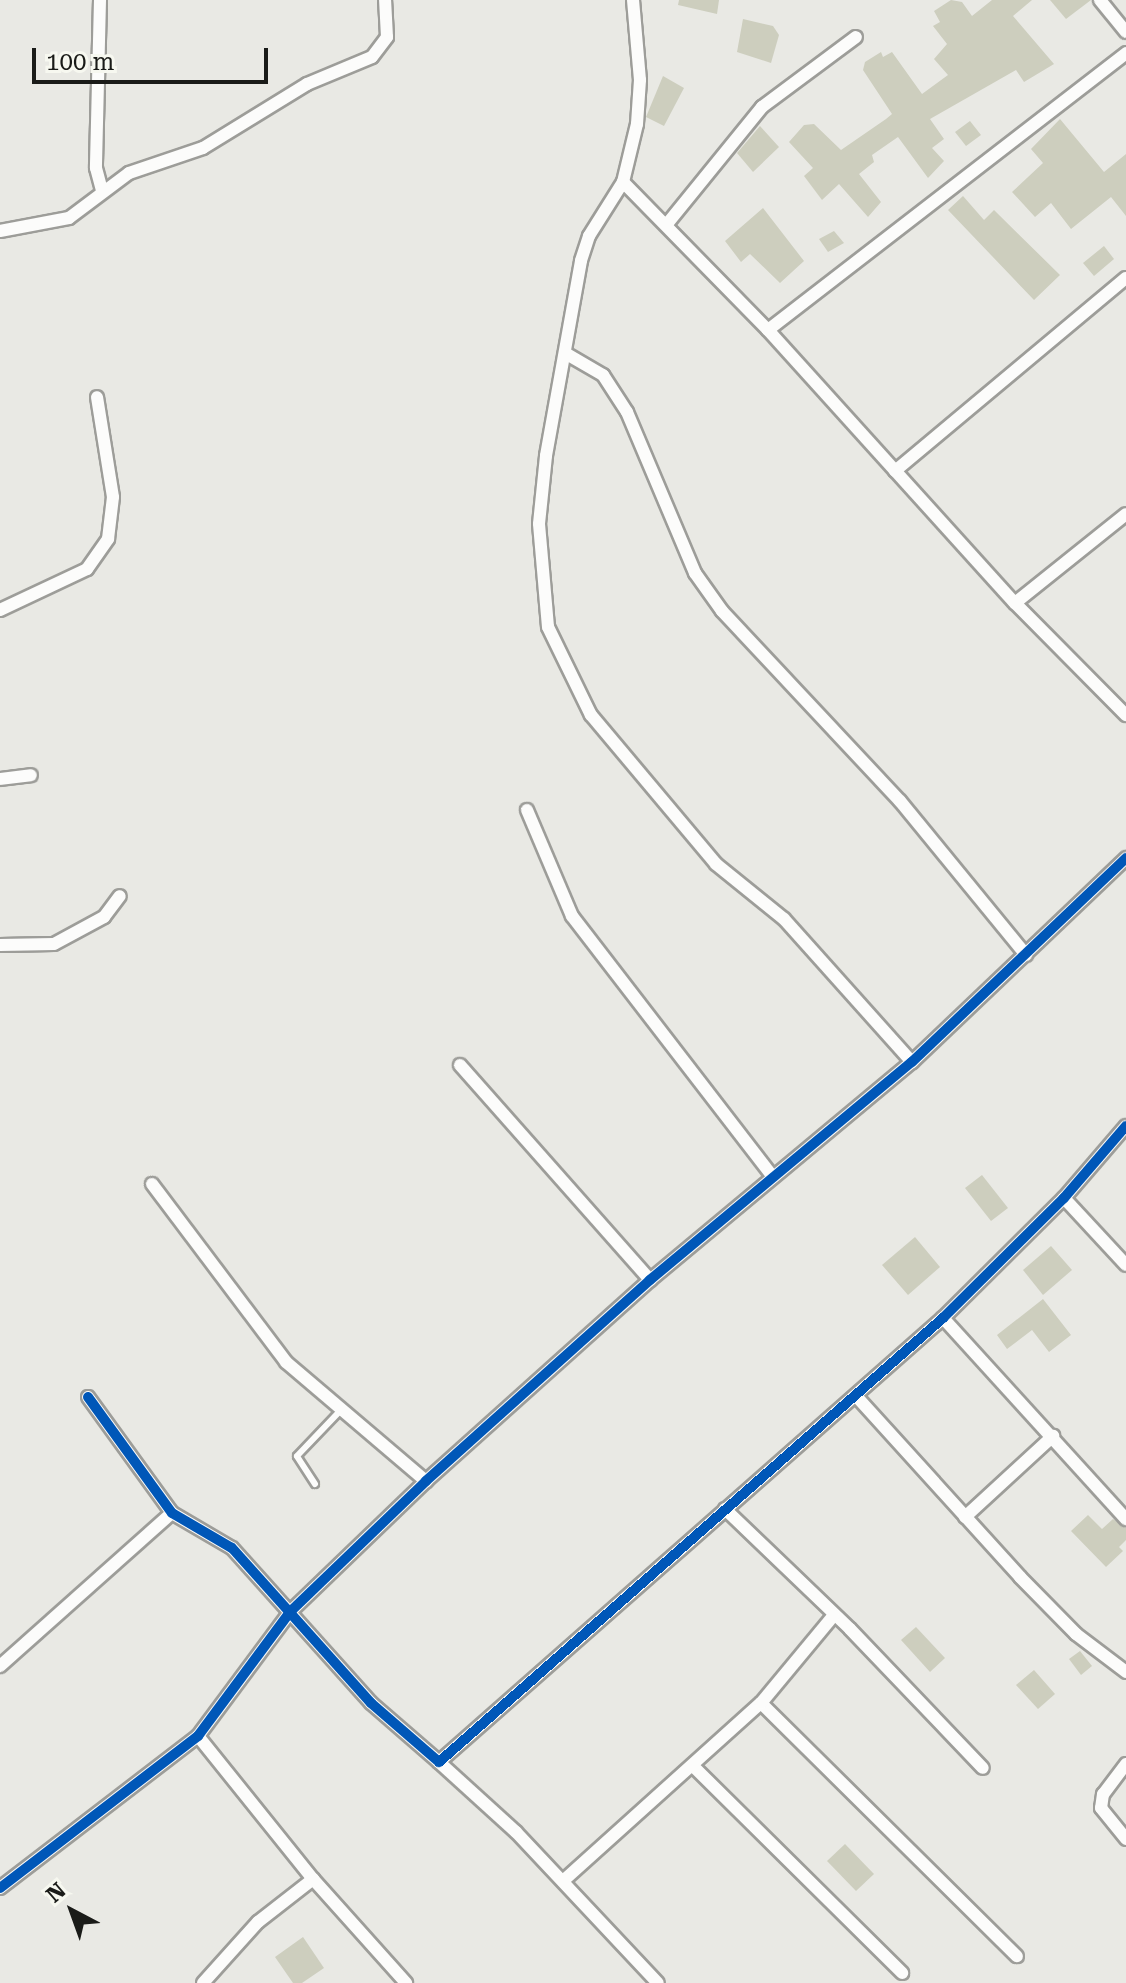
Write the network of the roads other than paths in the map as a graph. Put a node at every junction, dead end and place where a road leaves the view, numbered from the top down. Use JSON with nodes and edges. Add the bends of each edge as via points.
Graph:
{"nodes":[{"id":1,"x":100,"y":0,"type":"edge"},
{"id":2,"x":385,"y":0,"type":"edge"},
{"id":3,"x":633,"y":0,"type":"edge"},
{"id":4,"x":1100,"y":0,"type":"edge"},
{"id":5,"x":1126,"y":32,"type":"edge"},
{"id":6,"x":856,"y":37,"type":"dead end"},
{"id":7,"x":1126,"y":53,"type":"edge"},
{"id":8,"x":623,"y":182,"type":"junction"},
{"id":9,"x":102,"y":190,"type":"junction"},
{"id":10,"x":667,"y":224,"type":"junction"},
{"id":11,"x":0,"y":231,"type":"edge"},
{"id":12,"x":1126,"y":278,"type":"edge"},
{"id":13,"x":768,"y":330,"type":"junction"},
{"id":14,"x":565,"y":353,"type":"junction"},
{"id":15,"x":97,"y":397,"type":"dead end"},
{"id":16,"x":895,"y":471,"type":"junction"},
{"id":17,"x":1126,"y":514,"type":"edge"},
{"id":18,"x":1015,"y":603,"type":"junction"},
{"id":19,"x":0,"y":610,"type":"edge"},
{"id":20,"x":1126,"y":715,"type":"edge"},
{"id":21,"x":31,"y":775,"type":"dead end"},
{"id":22,"x":0,"y":779,"type":"edge"},
{"id":23,"x":527,"y":810,"type":"dead end"},
{"id":24,"x":1126,"y":858,"type":"edge"},
{"id":25,"x":120,"y":896,"type":"dead end"},
{"id":26,"x":0,"y":945,"type":"edge"},
{"id":27,"x":1026,"y":955,"type":"junction"},
{"id":28,"x":912,"y":1062,"type":"junction"},
{"id":29,"x":460,"y":1065,"type":"dead end"},
{"id":30,"x":1126,"y":1126,"type":"edge"},
{"id":31,"x":773,"y":1177,"type":"junction"},
{"id":32,"x":152,"y":1184,"type":"dead end"},
{"id":33,"x":1064,"y":1198,"type":"junction"},
{"id":34,"x":1126,"y":1265,"type":"edge"},
{"id":35,"x":650,"y":1280,"type":"junction"},
{"id":36,"x":943,"y":1318,"type":"junction"},
{"id":37,"x":88,"y":1397,"type":"dead end"},
{"id":38,"x":857,"y":1397,"type":"junction"},
{"id":39,"x":339,"y":1412,"type":"junction"},
{"id":40,"x":1053,"y":1436,"type":"junction"},
{"id":41,"x":426,"y":1481,"type":"junction"},
{"id":42,"x":315,"y":1484,"type":"dead end"},
{"id":43,"x":725,"y":1509,"type":"junction"},
{"id":44,"x":172,"y":1513,"type":"junction"},
{"id":45,"x":965,"y":1517,"type":"junction"},
{"id":46,"x":1126,"y":1519,"type":"edge"},
{"id":47,"x":290,"y":1612,"type":"junction"},
{"id":48,"x":834,"y":1615,"type":"junction"},
{"id":49,"x":0,"y":1666,"type":"edge"},
{"id":50,"x":1126,"y":1672,"type":"edge"},
{"id":51,"x":761,"y":1703,"type":"junction"},
{"id":52,"x":198,"y":1736,"type":"junction"},
{"id":53,"x":439,"y":1762,"type":"junction"},
{"id":54,"x":1126,"y":1764,"type":"edge"},
{"id":55,"x":694,"y":1767,"type":"junction"},
{"id":56,"x":983,"y":1768,"type":"dead end"},
{"id":57,"x":1126,"y":1839,"type":"edge"},
{"id":58,"x":313,"y":1879,"type":"junction"},
{"id":59,"x":563,"y":1881,"type":"junction"},
{"id":60,"x":0,"y":1888,"type":"edge"},
{"id":61,"x":1017,"y":1956,"type":"dead end"},
{"id":62,"x":902,"y":1973,"type":"dead end"},
{"id":63,"x":203,"y":1983,"type":"edge"},
{"id":64,"x":406,"y":1983,"type":"edge"},
{"id":65,"x":658,"y":1983,"type":"edge"}],
"edges":[{"from":1,"to":9,"type":"street","via":[[96,168]]},
{"from":2,"to":9,"type":"street","via":[[387,37],[372,57],[307,84],[203,148],[129,173]]},
{"from":3,"to":8,"type":"street","via":[[640,80],[637,124]]},
{"from":4,"to":5,"type":"street"},
{"from":6,"to":10,"type":"street","via":[[762,107]]},
{"from":7,"to":13,"type":"street"},
{"from":8,"to":10,"type":"street"},
{"from":8,"to":14,"type":"street","via":[[589,236]]},
{"from":9,"to":11,"type":"street","via":[[69,218]]},
{"from":10,"to":13,"type":"street"},
{"from":12,"to":16,"type":"street"},
{"from":13,"to":16,"type":"street"},
{"from":14,"to":27,"type":"street","via":[[603,375],[627,412],[695,573],[722,611],[900,801]]},
{"from":14,"to":28,"type":"street","via":[[539,524],[548,627],[568,677],[591,715],[716,864],[784,919]]},
{"from":15,"to":19,"type":"street","via":[[113,497],[108,539],[87,569]]},
{"from":16,"to":18,"type":"street"},
{"from":17,"to":18,"type":"street"},
{"from":18,"to":20,"type":"street"},
{"from":21,"to":22,"type":"street"},
{"from":23,"to":31,"type":"street","via":[[572,916]]},
{"from":24,"to":27,"type":"street"},
{"from":25,"to":26,"type":"street","via":[[104,917],[54,944]]},
{"from":27,"to":28,"type":"street"},
{"from":28,"to":31,"type":"street"},
{"from":29,"to":35,"type":"street"},
{"from":30,"to":33,"type":"street"},
{"from":31,"to":35,"type":"street"},
{"from":32,"to":39,"type":"street","via":[[286,1362]]},
{"from":33,"to":34,"type":"street"},
{"from":33,"to":36,"type":"street"},
{"from":35,"to":41,"type":"street"},
{"from":36,"to":38,"type":"street"},
{"from":36,"to":40,"type":"street"},
{"from":37,"to":44,"type":"street"},
{"from":38,"to":43,"type":"street"},
{"from":38,"to":45,"type":"street"},
{"from":39,"to":41,"type":"street"},
{"from":39,"to":42,"type":"lane","via":[[297,1456]]},
{"from":40,"to":45,"type":"street"},
{"from":40,"to":46,"type":"street"},
{"from":41,"to":47,"type":"street"},
{"from":43,"to":48,"type":"street"},
{"from":43,"to":53,"type":"street"},
{"from":44,"to":47,"type":"street","via":[[232,1548]]},
{"from":44,"to":49,"type":"street"},
{"from":45,"to":50,"type":"street","via":[[1076,1634]]},
{"from":47,"to":52,"type":"street"},
{"from":47,"to":53,"type":"street","via":[[371,1703]]},
{"from":48,"to":51,"type":"street"},
{"from":48,"to":56,"type":"street"},
{"from":51,"to":55,"type":"street"},
{"from":51,"to":61,"type":"street"},
{"from":52,"to":58,"type":"street"},
{"from":52,"to":60,"type":"street"},
{"from":53,"to":59,"type":"street"},
{"from":54,"to":57,"type":"street","via":[[1103,1794],[1101,1808]]},
{"from":55,"to":59,"type":"street"},
{"from":55,"to":62,"type":"street"},
{"from":58,"to":63,"type":"street","via":[[258,1922]]},
{"from":58,"to":64,"type":"street"},
{"from":59,"to":65,"type":"street"}]}
